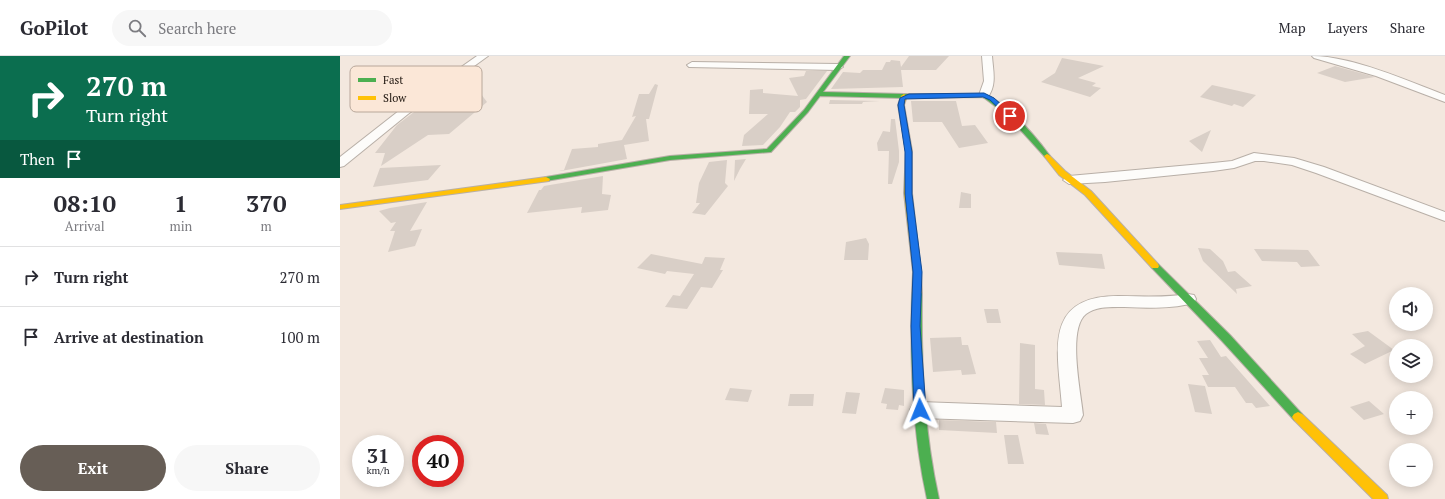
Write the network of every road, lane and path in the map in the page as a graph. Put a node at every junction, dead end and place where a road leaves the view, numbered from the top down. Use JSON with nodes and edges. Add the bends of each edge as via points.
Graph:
{"nodes":[{"id":1,"x":483,"y":56,"type":"edge"},
{"id":2,"x":847,"y":56,"type":"edge"},
{"id":3,"x":987,"y":56,"type":"edge"},
{"id":4,"x":1317,"y":56,"type":"edge"},
{"id":5,"x":692,"y":65,"type":"dead end"},
{"id":6,"x":469,"y":66,"type":"edge"},
{"id":7,"x":838,"y":67,"type":"junction"},
{"id":8,"x":819,"y":94,"type":"junction"},
{"id":9,"x":984,"y":95,"type":"junction"},
{"id":10,"x":904,"y":96,"type":"junction"},
{"id":11,"x":1445,"y":99,"type":"edge"},
{"id":12,"x":405,"y":112,"type":"edge"},
{"id":13,"x":340,"y":163,"type":"edge"},
{"id":14,"x":1069,"y":180,"type":"junction"},
{"id":15,"x":340,"y":207,"type":"edge"},
{"id":16,"x":1445,"y":217,"type":"edge"},
{"id":17,"x":1188,"y":299,"type":"junction"},
{"id":18,"x":920,"y":410,"type":"junction"},
{"id":19,"x":933,"y":499,"type":"edge"},
{"id":20,"x":1382,"y":499,"type":"edge"}],
"edges":[{"from":1,"to":6,"type":"street"},
{"from":2,"to":7,"type":"street"},
{"from":3,"to":9,"type":"street","via":[[989,79]]},
{"from":4,"to":11,"type":"street","via":[[1379,74]]},
{"from":5,"to":7,"type":"street"},
{"from":7,"to":8,"type":"street"},
{"from":8,"to":10,"type":"street"},
{"from":8,"to":15,"type":"street","via":[[769,151],[670,158],[561,177]]},
{"from":9,"to":10,"type":"street"},
{"from":9,"to":14,"type":"street","via":[[1003,109]]},
{"from":10,"to":18,"type":"street","via":[[901,105],[909,152],[908,194],[917,272],[916,326]]},
{"from":12,"to":13,"type":"street"},
{"from":14,"to":16,"type":"street","via":[[1213,167],[1264,157],[1320,170]]},
{"from":14,"to":17,"type":"street","via":[[1088,194]]},
{"from":17,"to":18,"type":"street","via":[[1160,303],[1090,304],[1077,312],[1069,328],[1068,343],[1073,415]]},
{"from":17,"to":20,"type":"street","via":[[1299,418]]},
{"from":18,"to":19,"type":"street","via":[[926,471]]}]}
